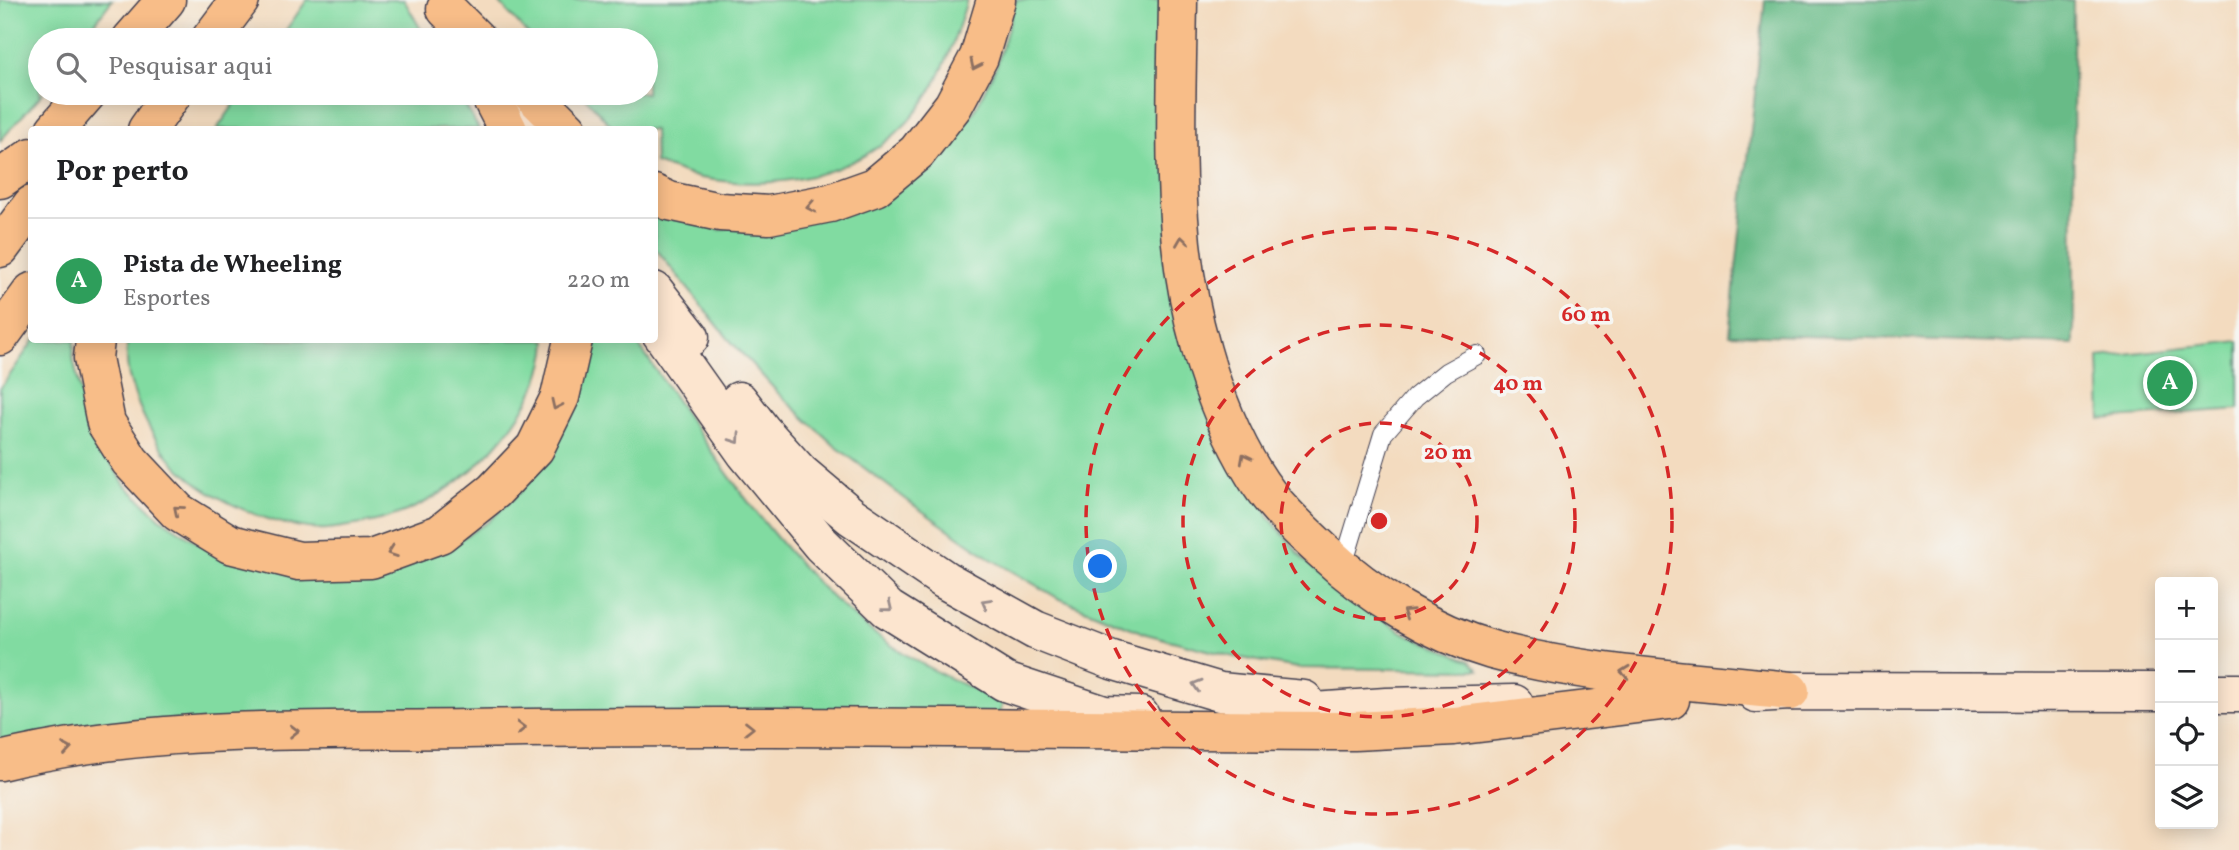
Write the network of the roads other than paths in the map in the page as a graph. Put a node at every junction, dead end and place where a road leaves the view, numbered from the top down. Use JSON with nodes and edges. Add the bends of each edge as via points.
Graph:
{"nodes":[{"id":1,"x":166,"y":0,"type":"edge"},
{"id":2,"x":181,"y":0,"type":"edge"},
{"id":3,"x":240,"y":0,"type":"edge"},
{"id":4,"x":996,"y":0,"type":"edge"},
{"id":5,"x":1178,"y":0,"type":"edge"},
{"id":6,"x":142,"y":28,"type":"edge"},
{"id":7,"x":160,"y":28,"type":"edge"},
{"id":8,"x":219,"y":28,"type":"edge"},
{"id":9,"x":76,"y":105,"type":"edge"},
{"id":10,"x":104,"y":105,"type":"edge"},
{"id":11,"x":165,"y":105,"type":"edge"},
{"id":12,"x":176,"y":105,"type":"edge"},
{"id":13,"x":495,"y":105,"type":"edge"},
{"id":14,"x":513,"y":105,"type":"edge"},
{"id":15,"x":543,"y":105,"type":"edge"},
{"id":16,"x":58,"y":126,"type":"edge"},
{"id":17,"x":89,"y":126,"type":"edge"},
{"id":18,"x":150,"y":126,"type":"edge"},
{"id":19,"x":167,"y":126,"type":"edge"},
{"id":20,"x":506,"y":126,"type":"edge"},
{"id":21,"x":527,"y":126,"type":"edge"},
{"id":22,"x":564,"y":126,"type":"edge"},
{"id":23,"x":28,"y":160,"type":"edge"},
{"id":24,"x":0,"y":179,"type":"edge"},
{"id":25,"x":658,"y":196,"type":"edge"},
{"id":26,"x":28,"y":210,"type":"edge"},
{"id":27,"x":0,"y":248,"type":"edge"},
{"id":28,"x":658,"y":296,"type":"edge"},
{"id":29,"x":28,"y":298,"type":"edge"},
{"id":30,"x":658,"y":329,"type":"edge"},
{"id":31,"x":0,"y":336,"type":"edge"},
{"id":32,"x":95,"y":343,"type":"edge"},
{"id":33,"x":572,"y":343,"type":"edge"},
{"id":34,"x":1477,"y":355,"type":"dead end"},
{"id":35,"x":1342,"y":569,"type":"junction"},
{"id":36,"x":1790,"y":691,"type":"junction"},
{"id":37,"x":2155,"y":692,"type":"edge"},
{"id":38,"x":2218,"y":693,"type":"edge"},
{"id":39,"x":2239,"y":693,"type":"edge"},
{"id":40,"x":1670,"y":700,"type":"junction"},
{"id":41,"x":1387,"y":708,"type":"junction"},
{"id":42,"x":0,"y":761,"type":"edge"}],
"edges":[{"from":1,"to":6,"type":"highway"},
{"from":2,"to":7,"type":"highway"},
{"from":3,"to":8,"type":"highway"},
{"from":4,"to":25,"type":"highway","one_way":true,"via":[[979,57],[953,106],[917,152],[875,187],[830,203],[769,215],[720,212]]},
{"from":35,"to":5,"type":"highway","one_way":true,"via":[[1288,519],[1255,476],[1223,416],[1206,360],[1189,293],[1179,220]]},
{"from":9,"to":16,"type":"highway"},
{"from":10,"to":17,"type":"highway"},
{"from":11,"to":18,"type":"highway"},
{"from":12,"to":19,"type":"highway"},
{"from":13,"to":20,"type":"highway"},
{"from":14,"to":21,"type":"main road"},
{"from":15,"to":22,"type":"highway"},
{"from":23,"to":24,"type":"highway"},
{"from":26,"to":27,"type":"highway"},
{"from":41,"to":28,"type":"main road","one_way":true,"via":[[1220,692],[1112,660],[1035,629],[945,580],[851,516],[800,473]]},
{"from":29,"to":31,"type":"highway"},
{"from":30,"to":41,"type":"main road","one_way":true,"via":[[746,453],[821,544],[888,609],[1005,682],[1104,715],[1216,718]]},
{"from":33,"to":32,"type":"highway","one_way":true,"via":[[560,397],[535,448],[494,491],[440,534],[371,559],[299,561],[230,544],[178,512],[130,461],[106,423],[93,358]]},
{"from":34,"to":35,"type":"lane","via":[[1415,397],[1383,434]]},
{"from":36,"to":35,"type":"highway","one_way":true,"via":[[1570,666],[1490,649],[1420,622]]},
{"from":36,"to":37,"type":"main road"},
{"from":36,"to":40,"type":"main road"},
{"from":38,"to":39,"type":"main road"},
{"from":40,"to":41,"type":"main road"},
{"from":42,"to":40,"type":"highway","one_way":true,"via":[[85,746],[229,733],[605,726],[1354,732],[1454,726]]}]}
